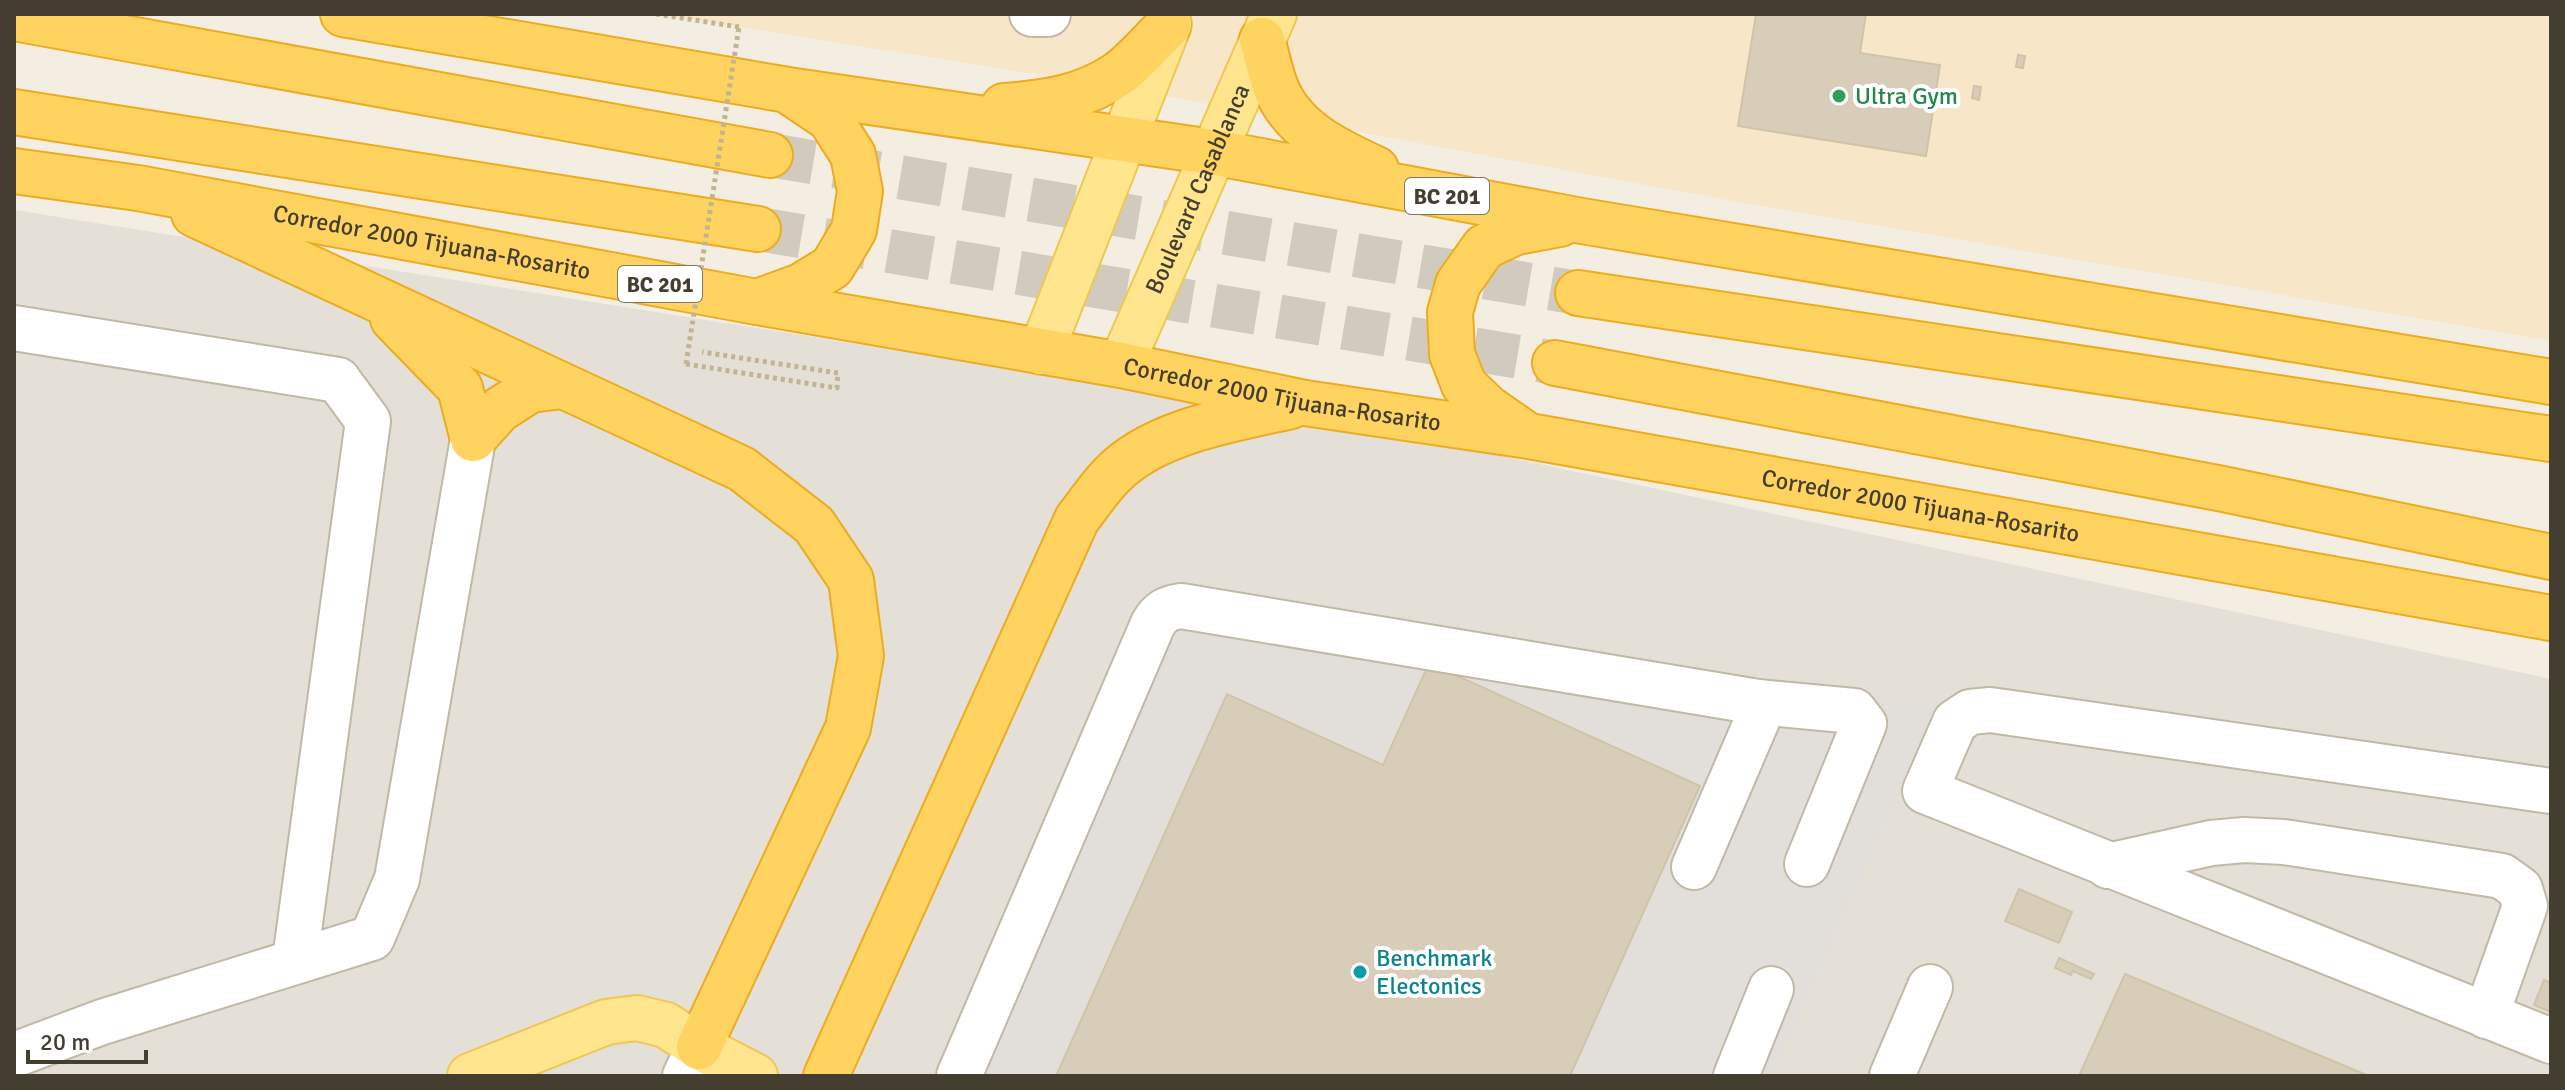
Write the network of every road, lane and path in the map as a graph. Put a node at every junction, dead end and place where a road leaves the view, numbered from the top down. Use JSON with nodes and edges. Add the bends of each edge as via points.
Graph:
{"nodes":[{"id":1,"x":343,"y":14,"type":"edge"},
{"id":2,"x":656,"y":14,"type":"edge"},
{"id":3,"x":1032,"y":14,"type":"edge"},
{"id":4,"x":1048,"y":14,"type":"edge"},
{"id":5,"x":14,"y":18,"type":"edge"},
{"id":6,"x":1170,"y":20,"type":"edge"},
{"id":7,"x":1268,"y":27,"type":"edge"},
{"id":8,"x":788,"y":90,"type":"junction"},
{"id":9,"x":938,"y":111,"type":"junction"},
{"id":10,"x":14,"y":112,"type":"edge"},
{"id":11,"x":1123,"y":139,"type":"junction"},
{"id":12,"x":1212,"y":152,"type":"junction"},
{"id":13,"x":770,"y":155,"type":"tunnel mouth"},
{"id":14,"x":14,"y":171,"type":"edge"},
{"id":15,"x":138,"y":188,"type":"junction"},
{"id":16,"x":1429,"y":193,"type":"junction"},
{"id":17,"x":1582,"y":221,"type":"junction"},
{"id":18,"x":758,"y":229,"type":"tunnel mouth"},
{"id":19,"x":1578,"y":293,"type":"tunnel mouth"},
{"id":20,"x":368,"y":295,"type":"junction"},
{"id":21,"x":757,"y":302,"type":"junction"},
{"id":22,"x":14,"y":328,"type":"edge"},
{"id":23,"x":702,"y":352,"type":"dead end"},
{"id":24,"x":1041,"y":352,"type":"junction"},
{"id":25,"x":1555,"y":363,"type":"tunnel mouth"},
{"id":26,"x":1121,"y":365,"type":"junction"},
{"id":27,"x":2551,"y":382,"type":"edge"},
{"id":28,"x":562,"y":386,"type":"junction"},
{"id":29,"x":1305,"y":403,"type":"junction"},
{"id":30,"x":1529,"y":436,"type":"junction"},
{"id":31,"x":473,"y":439,"type":"junction"},
{"id":32,"x":2551,"y":439,"type":"edge"},
{"id":33,"x":2551,"y":557,"type":"edge"},
{"id":34,"x":2551,"y":618,"type":"edge"},
{"id":35,"x":1758,"y":702,"type":"junction"},
{"id":36,"x":2551,"y":791,"type":"edge"},
{"id":37,"x":1807,"y":864,"type":"dead end"},
{"id":38,"x":2108,"y":866,"type":"junction"},
{"id":39,"x":1694,"y":867,"type":"dead end"},
{"id":40,"x":295,"y":960,"type":"junction"},
{"id":41,"x":1930,"y":987,"type":"dead end"},
{"id":42,"x":1771,"y":989,"type":"dead end"},
{"id":43,"x":2486,"y":1016,"type":"junction"},
{"id":44,"x":2551,"y":1041,"type":"edge"},
{"id":45,"x":14,"y":1055,"type":"edge"},
{"id":46,"x":692,"y":1062,"type":"edge"},
{"id":47,"x":470,"y":1076,"type":"edge"},
{"id":48,"x":755,"y":1076,"type":"edge"},
{"id":49,"x":826,"y":1076,"type":"edge"},
{"id":50,"x":959,"y":1076,"type":"edge"},
{"id":51,"x":1736,"y":1076,"type":"edge"},
{"id":52,"x":1892,"y":1076,"type":"edge"}],
"edges":[{"from":1,"to":8,"type":"highway","number":"BC 201"},
{"from":2,"to":23,"type":"path","bridge":true,"via":[[739,27],[686,364],[837,388],[838,373]]},
{"from":3,"to":4,"type":"lane"},
{"from":5,"to":13,"type":"highway"},
{"from":6,"to":9,"type":"highway","via":[[1120,73],[1080,95],[1037,104]]},
{"from":6,"to":11,"type":"main road"},
{"from":7,"to":12,"type":"main road","name":"Boulevard Casablanca"},
{"from":7,"to":16,"type":"highway","via":[[1277,90],[1297,120],[1330,148]]},
{"from":8,"to":9,"type":"highway","number":"BC 201"},
{"from":8,"to":21,"type":"highway","via":[[830,119],[853,155],[860,191],[854,230],[832,267],[801,286]]},
{"from":9,"to":11,"type":"highway","number":"BC 201"},
{"from":10,"to":18,"type":"highway"},
{"from":11,"to":12,"type":"highway","number":"BC 201"},
{"from":11,"to":24,"type":"main road"},
{"from":12,"to":16,"type":"highway","number":"BC 201"},
{"from":12,"to":26,"type":"main road","name":"Boulevard Casablanca"},
{"from":14,"to":15,"type":"highway","name":"Corredor 2000 Tijuana-Rosarito","number":"BC 201"},
{"from":15,"to":20,"type":"highway"},
{"from":15,"to":21,"type":"highway","name":"Corredor 2000 Tijuana-Rosarito","number":"BC 201"},
{"from":16,"to":17,"type":"highway","number":"BC 201"},
{"from":17,"to":27,"type":"highway","number":"BC 201"},
{"from":17,"to":30,"type":"highway","via":[[1516,232],[1484,247],[1458,284],[1450,312],[1452,354],[1464,385]]},
{"from":19,"to":32,"type":"highway"},
{"from":20,"to":28,"type":"highway"},
{"from":20,"to":31,"type":"highway","via":[[460,388]]},
{"from":21,"to":24,"type":"highway","name":"Corredor 2000 Tijuana-Rosarito","number":"BC 201"},
{"from":22,"to":40,"type":"lane","via":[[338,380],[368,421]]},
{"from":24,"to":26,"type":"highway","name":"Corredor 2000 Tijuana-Rosarito","number":"BC 201"},
{"from":25,"to":33,"type":"highway","via":[[2218,488]]},
{"from":26,"to":29,"type":"highway","name":"Corredor 2000 Tijuana-Rosarito","number":"BC 201"},
{"from":28,"to":31,"type":"highway","via":[[530,390],[499,410]]},
{"from":28,"to":46,"type":"highway","via":[[742,469],[814,525],[851,580],[861,656],[848,728]]},
{"from":29,"to":30,"type":"highway","name":"Corredor 2000 Tijuana-Rosarito","number":"BC 201"},
{"from":29,"to":49,"type":"highway","via":[[1160,442],[1114,473],[1077,519]]},
{"from":30,"to":34,"type":"highway","name":"Corredor 2000 Tijuana-Rosarito","number":"BC 201"},
{"from":31,"to":40,"type":"lane","via":[[397,879],[372,938]]},
{"from":35,"to":37,"type":"lane","via":[[1854,711],[1864,724]]},
{"from":35,"to":39,"type":"lane","via":[[1762,709]]},
{"from":35,"to":50,"type":"lane","via":[[1181,606],[1168,608],[1153,624]]},
{"from":36,"to":38,"type":"lane","via":[[1990,710],[1970,712],[1955,722],[1925,791]]},
{"from":38,"to":43,"type":"lane"},
{"from":38,"to":43,"type":"lane","via":[[2244,840],[2502,876],[2520,889],[2525,906]]},
{"from":40,"to":45,"type":"lane"},
{"from":41,"to":52,"type":"lane"},
{"from":42,"to":51,"type":"lane"},
{"from":43,"to":44,"type":"lane"},
{"from":46,"to":47,"type":"main road","via":[[666,1025],[637,1018],[606,1022]]},
{"from":46,"to":48,"type":"main road"}]}
